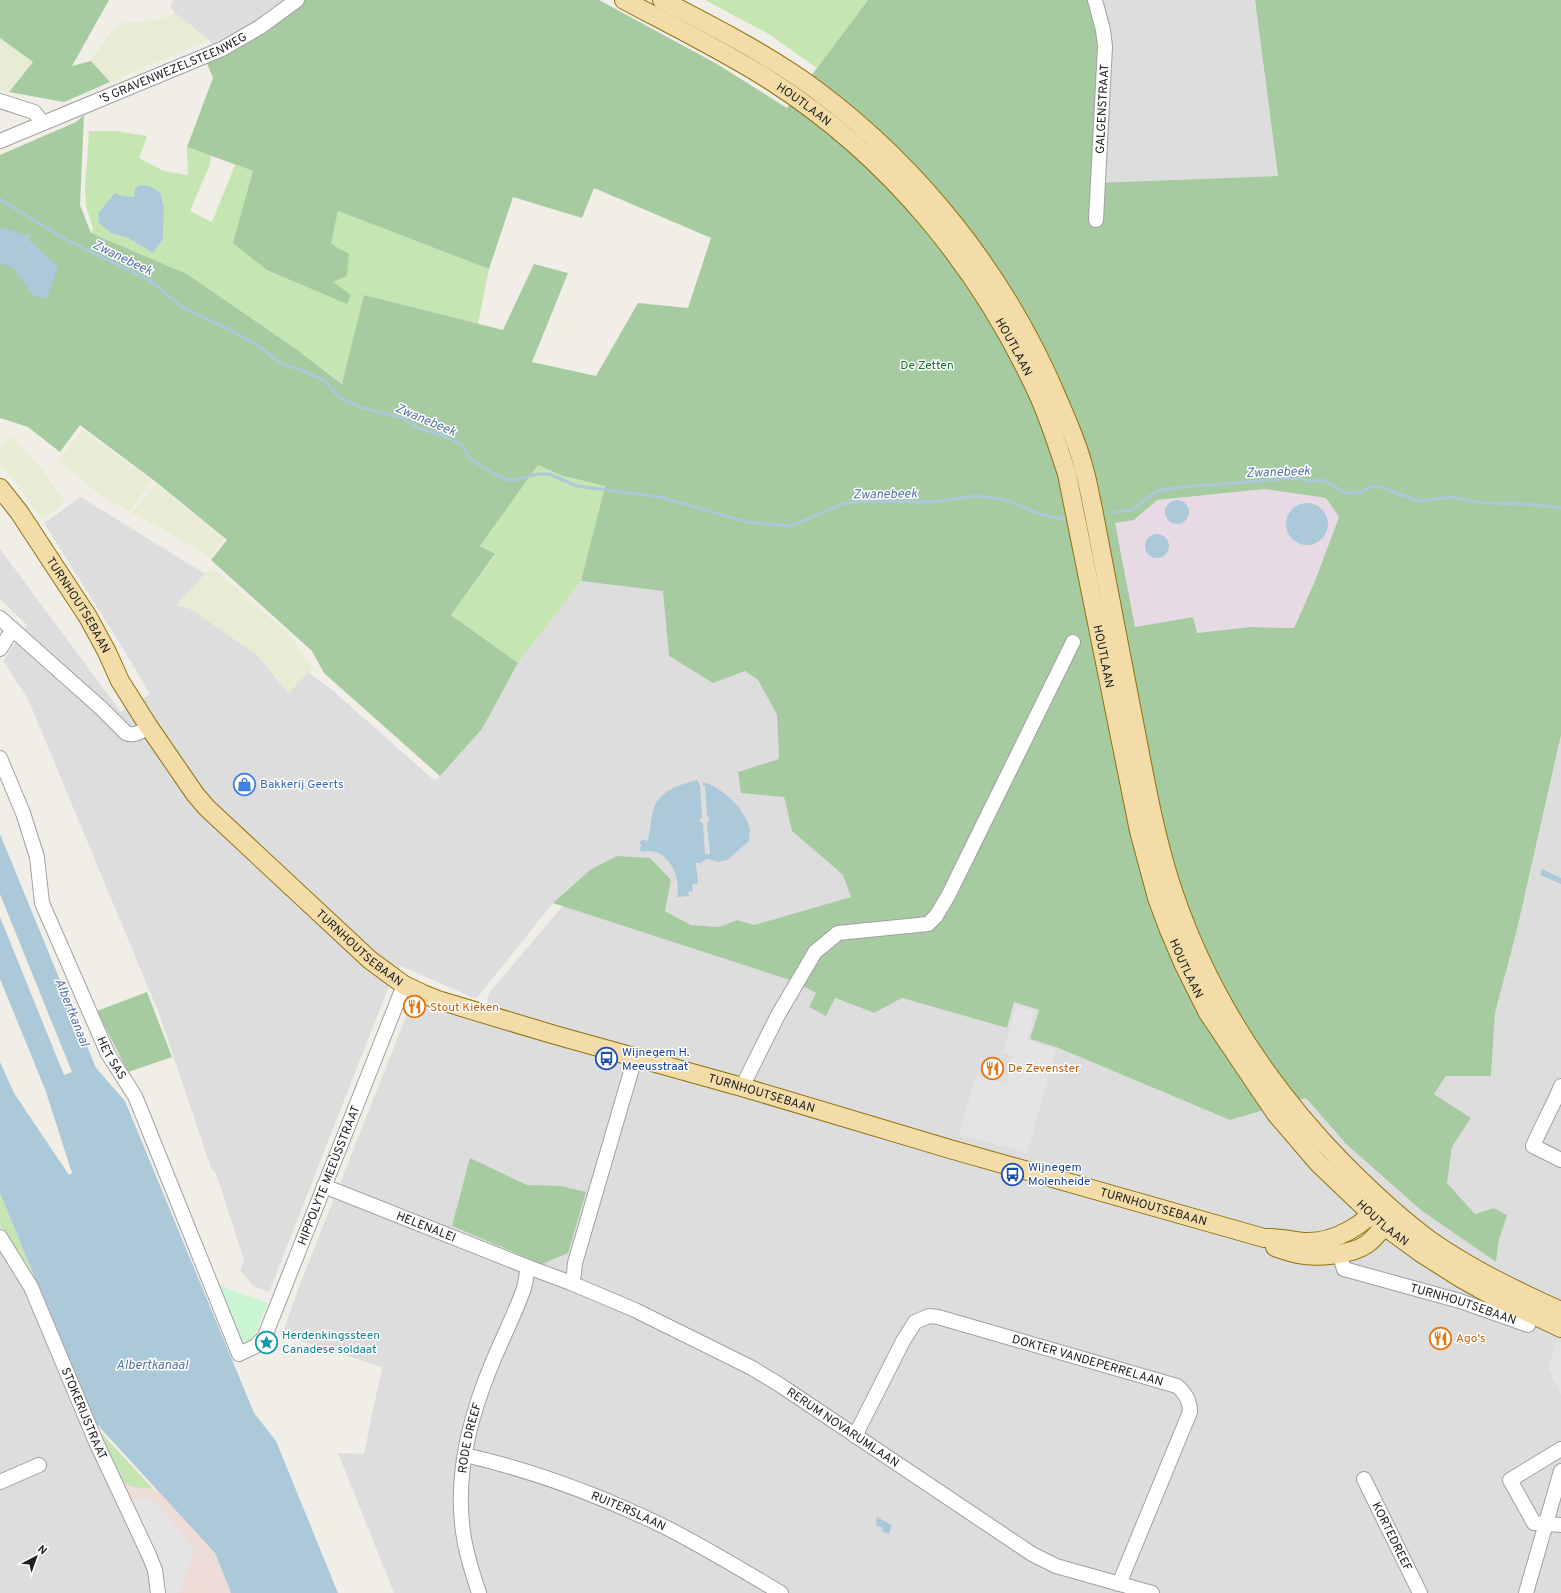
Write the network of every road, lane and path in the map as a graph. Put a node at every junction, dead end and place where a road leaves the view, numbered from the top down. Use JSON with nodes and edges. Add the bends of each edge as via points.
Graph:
{"nodes":[{"id":1,"x":297,"y":0,"type":"edge"},
{"id":2,"x":624,"y":0,"type":"edge"},
{"id":3,"x":662,"y":0,"type":"edge"},
{"id":4,"x":1095,"y":0,"type":"edge"},
{"id":5,"x":0,"y":101,"type":"edge"},
{"id":6,"x":43,"y":123,"type":"junction"},
{"id":7,"x":0,"y":141,"type":"edge"},
{"id":8,"x":1096,"y":220,"type":"dead end"},
{"id":9,"x":0,"y":488,"type":"edge"},
{"id":10,"x":0,"y":618,"type":"edge"},
{"id":11,"x":13,"y":629,"type":"junction"},
{"id":12,"x":1073,"y":642,"type":"dead end"},
{"id":13,"x":0,"y":649,"type":"edge"},
{"id":14,"x":149,"y":727,"type":"junction"},
{"id":15,"x":0,"y":758,"type":"edge"},
{"id":16,"x":404,"y":985,"type":"junction"},
{"id":17,"x":635,"y":1058,"type":"junction"},
{"id":18,"x":1561,"y":1086,"type":"edge"},
{"id":19,"x":742,"y":1087,"type":"junction"},
{"id":20,"x":1561,"y":1160,"type":"edge"},
{"id":21,"x":324,"y":1186,"type":"junction"},
{"id":22,"x":1384,"y":1214,"type":"junction"},
{"id":23,"x":0,"y":1237,"type":"edge"},
{"id":24,"x":1337,"y":1245,"type":"junction"},
{"id":25,"x":533,"y":1269,"type":"junction"},
{"id":26,"x":568,"y":1282,"type":"junction"},
{"id":27,"x":1561,"y":1311,"type":"edge"},
{"id":28,"x":1528,"y":1325,"type":"dead end"},
{"id":29,"x":1561,"y":1328,"type":"edge"},
{"id":30,"x":239,"y":1354,"type":"joint"},
{"id":31,"x":855,"y":1436,"type":"junction"},
{"id":32,"x":1561,"y":1449,"type":"edge"},
{"id":33,"x":465,"y":1455,"type":"junction"},
{"id":34,"x":39,"y":1465,"type":"dead end"},
{"id":35,"x":1561,"y":1471,"type":"edge"},
{"id":36,"x":1364,"y":1479,"type":"dead end"},
{"id":37,"x":0,"y":1482,"type":"edge"},
{"id":38,"x":1545,"y":1524,"type":"junction"},
{"id":39,"x":1561,"y":1525,"type":"edge"},
{"id":40,"x":1119,"y":1584,"type":"junction"},
{"id":41,"x":158,"y":1593,"type":"edge"},
{"id":42,"x":479,"y":1593,"type":"edge"},
{"id":43,"x":781,"y":1593,"type":"edge"},
{"id":44,"x":1152,"y":1593,"type":"edge"},
{"id":45,"x":1420,"y":1593,"type":"edge"},
{"id":46,"x":1526,"y":1593,"type":"edge"}],
"edges":[{"from":1,"to":6,"type":"street","name":"'S GRAVENWEZELSTEENWEG","via":[[260,27],[222,49]]},
{"from":2,"to":22,"type":"main road","name":"HOUTLAAN","via":[[771,82],[840,133],[904,192],[953,249],[982,290],[1037,393],[1067,474],[1139,831],[1157,898],[1178,951],[1208,1013],[1276,1114],[1318,1163]]},
{"from":3,"to":22,"type":"main road","name":"HOUTLAAN","via":[[760,53],[815,90],[855,122],[942,208],[1006,297],[1050,379],[1084,468],[1147,791],[1166,869],[1191,937],[1222,1004],[1272,1082]]},
{"from":4,"to":8,"type":"street","name":"GALGENSTRAAT","via":[[1105,46]]},
{"from":5,"to":6,"type":"street","via":[[34,112]]},
{"from":6,"to":7,"type":"street","name":"'S GRAVENWEZELSTEENWEG"},
{"from":9,"to":14,"type":"main road","name":"TURNHOUTSEBAAN","via":[[19,512],[88,617],[120,681]]},
{"from":10,"to":11,"type":"street"},
{"from":11,"to":13,"type":"street"},
{"from":11,"to":14,"type":"street","via":[[128,734],[135,734]]},
{"from":12,"to":19,"type":"street","via":[[936,916],[928,924],[838,933],[819,948],[778,1015]]},
{"from":14,"to":16,"type":"main road","name":"TURNHOUTSEBAAN","via":[[207,808],[370,960]]},
{"from":15,"to":30,"type":"street","name":"HET SAS","via":[[23,813],[37,857],[42,903],[108,1054],[135,1096]]},
{"from":16,"to":17,"type":"main road","name":"TURNHOUTSEBAAN","via":[[438,1000]]},
{"from":16,"to":21,"type":"street","name":"HIPPOLYTE MEEÙSSTRAAT"},
{"from":17,"to":19,"type":"main road","name":"TURNHOUTSEBAAN"},
{"from":17,"to":26,"type":"street","via":[[574,1263],[574,1274]]},
{"from":18,"to":20,"type":"street","via":[[1533,1146]]},
{"from":19,"to":24,"type":"main road","name":"TURNHOUTSEBAAN","via":[[1264,1238],[1273,1247],[1299,1254],[1315,1255]]},
{"from":21,"to":25,"type":"street","name":"HELENALEI"},
{"from":21,"to":30,"type":"street","name":"HIPPOLYTE MEEÙSSTRAAT","via":[[265,1336],[256,1346]]},
{"from":22,"to":24,"type":"main road","name":"TURNHOUTSEBAAN","via":[[1369,1243],[1355,1250]]},
{"from":22,"to":27,"type":"main road","name":"HOUTLAAN","via":[[1458,1258]]},
{"from":22,"to":29,"type":"main road","name":"HOUTLAAN","via":[[1421,1253],[1489,1294]]},
{"from":23,"to":41,"type":"street","name":"STOKERIJSTRAAT","via":[[31,1286],[96,1442],[156,1570]]},
{"from":24,"to":28,"type":"street","name":"TURNHOUTSEBAAN","via":[[1344,1269],[1460,1301]]},
{"from":25,"to":26,"type":"street","name":"RERUM NOVARUMLAAN"},
{"from":25,"to":33,"type":"street","name":"RODE DREEF","via":[[532,1282],[524,1290],[481,1392]]},
{"from":26,"to":31,"type":"street","name":"RERUM NOVARUMLAAN","via":[[635,1310],[752,1368]]},
{"from":31,"to":40,"type":"street","name":"RERUM NOVARUMLAAN","via":[[1032,1554],[1056,1566]]},
{"from":31,"to":40,"type":"street","name":"DOKTER VANDEPERRELAAN","via":[[915,1322],[929,1316],[1177,1386],[1190,1403],[1190,1412]]},
{"from":32,"to":38,"type":"street","via":[[1510,1480],[1534,1523]]},
{"from":33,"to":42,"type":"street","name":"RODE DREEF","via":[[461,1520],[471,1570]]},
{"from":33,"to":43,"type":"street","name":"RUITERSLAAN","via":[[500,1463],[606,1500],[667,1528]]},
{"from":34,"to":37,"type":"street"},
{"from":35,"to":38,"type":"street"},
{"from":36,"to":45,"type":"street","name":"KORTEDREEF"},
{"from":38,"to":39,"type":"street"},
{"from":38,"to":46,"type":"street"},
{"from":40,"to":44,"type":"street","name":"RERUM NOVARUMLAAN"}]}
